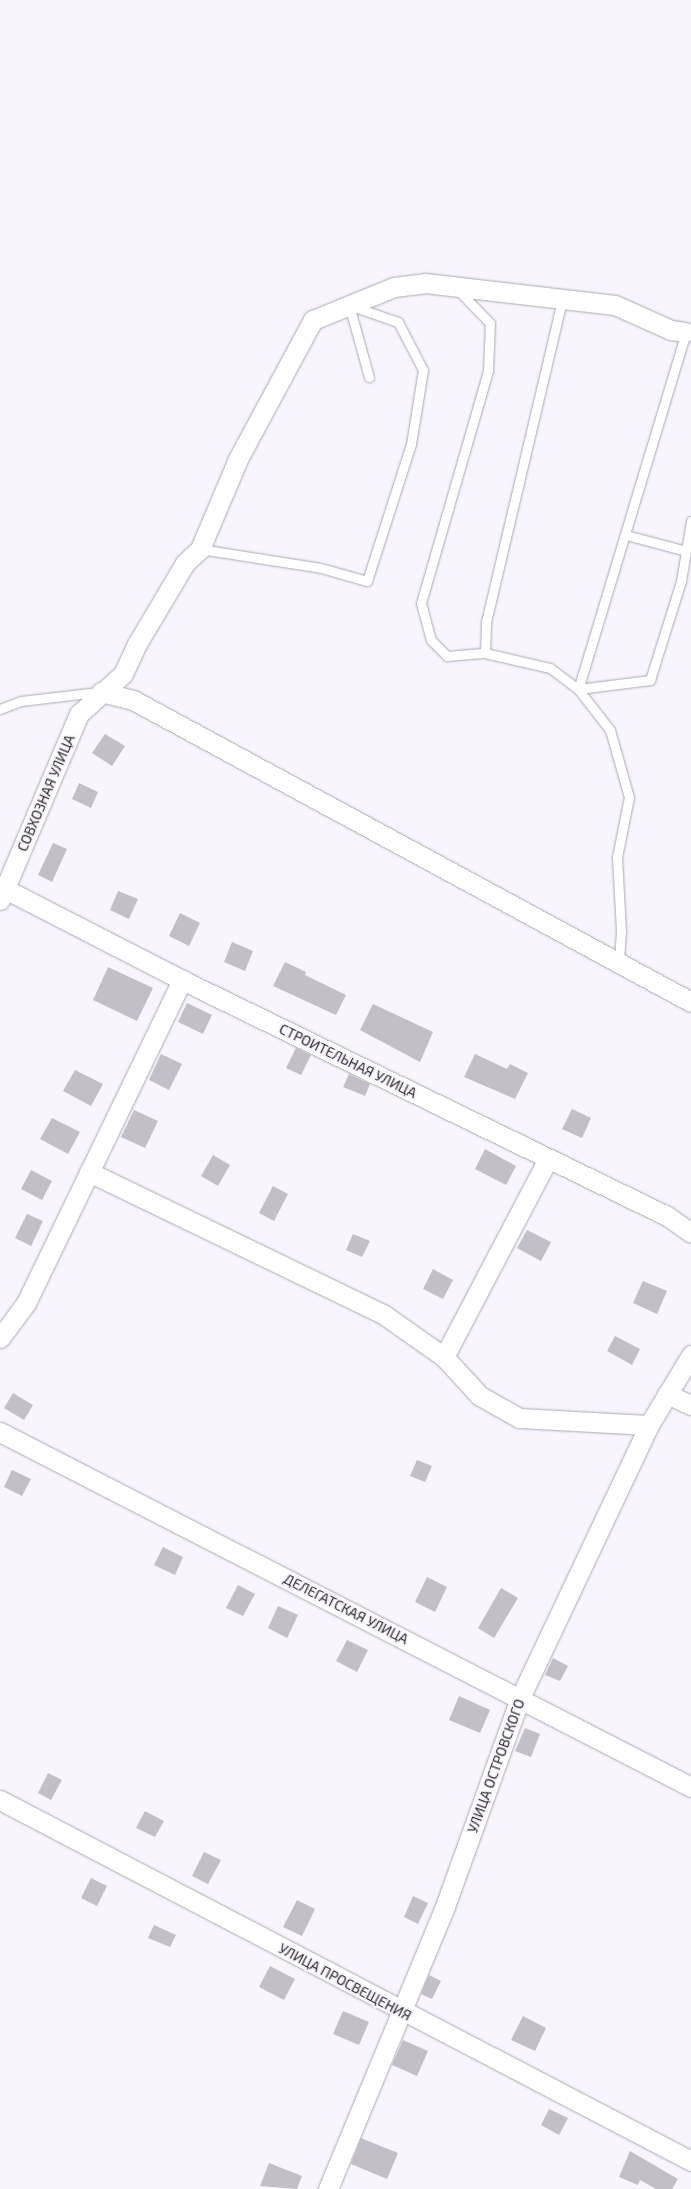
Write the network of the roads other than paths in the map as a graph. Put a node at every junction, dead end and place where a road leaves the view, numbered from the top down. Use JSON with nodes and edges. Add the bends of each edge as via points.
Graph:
{"nodes":[{"id":1,"x":453,"y":286,"type":"junction"},
{"id":2,"x":563,"y":297,"type":"junction"},
{"id":3,"x":349,"y":305,"type":"junction"},
{"id":4,"x":688,"y":332,"type":"edge"},
{"id":5,"x":369,"y":377,"type":"dead end"},
{"id":6,"x":691,"y":521,"type":"edge"},
{"id":7,"x":626,"y":535,"type":"junction"},
{"id":8,"x":200,"y":549,"type":"junction"},
{"id":9,"x":686,"y":551,"type":"junction"},
{"id":10,"x":485,"y":653,"type":"junction"},
{"id":11,"x":578,"y":689,"type":"junction"},
{"id":12,"x":101,"y":692,"type":"junction"},
{"id":13,"x":0,"y":708,"type":"edge"},
{"id":14,"x":2,"y":894,"type":"edge"},
{"id":15,"x":619,"y":962,"type":"junction"},
{"id":16,"x":182,"y":980,"type":"junction"},
{"id":17,"x":691,"y":1002,"type":"edge"},
{"id":18,"x":548,"y":1159,"type":"junction"},
{"id":19,"x":89,"y":1172,"type":"junction"},
{"id":20,"x":691,"y":1232,"type":"edge"},
{"id":21,"x":0,"y":1338,"type":"edge"},
{"id":22,"x":691,"y":1355,"type":"edge"},
{"id":23,"x":444,"y":1358,"type":"junction"},
{"id":24,"x":667,"y":1394,"type":"junction"},
{"id":25,"x":691,"y":1405,"type":"edge"},
{"id":26,"x":648,"y":1425,"type":"junction"},
{"id":27,"x":0,"y":1432,"type":"edge"},
{"id":28,"x":520,"y":1698,"type":"junction"},
{"id":29,"x":691,"y":1787,"type":"edge"},
{"id":30,"x":0,"y":1800,"type":"edge"},
{"id":31,"x":402,"y":2013,"type":"junction"},
{"id":32,"x":691,"y":2162,"type":"edge"},
{"id":33,"x":328,"y":2189,"type":"edge"}],
"edges":[{"from":1,"to":2,"type":"street"},
{"from":1,"to":3,"type":"street","via":[[425,283],[394,287]]},
{"from":1,"to":10,"type":"lane","via":[[490,323],[488,371],[421,603],[431,640],[447,656]]},
{"from":2,"to":4,"type":"street","via":[[615,304],[671,330]]},
{"from":2,"to":10,"type":"lane","via":[[486,622]]},
{"from":3,"to":5,"type":"lane"},
{"from":3,"to":8,"type":"street","via":[[313,320],[238,459]]},
{"from":3,"to":8,"type":"lane","via":[[398,322],[423,370],[411,444],[368,581],[321,568]]},
{"from":4,"to":7,"type":"lane"},
{"from":6,"to":9,"type":"lane"},
{"from":7,"to":9,"type":"lane"},
{"from":7,"to":11,"type":"lane"},
{"from":8,"to":12,"type":"street","name":"СОВХОЗНАЯ УЛИЦА","via":[[185,563],[137,644],[124,674]]},
{"from":9,"to":11,"type":"lane","via":[[681,581],[650,680]]},
{"from":10,"to":11,"type":"lane","via":[[550,668]]},
{"from":11,"to":15,"type":"lane","via":[[610,730],[629,797],[617,857]]},
{"from":12,"to":13,"type":"lane","via":[[21,701]]},
{"from":12,"to":14,"type":"street","name":"СОВХОЗНАЯ УЛИЦА","via":[[79,714]]},
{"from":12,"to":15,"type":"street","via":[[133,700]]},
{"from":14,"to":16,"type":"street","name":"СТРОИТЕЛЬНАЯ УЛИЦА"},
{"from":15,"to":17,"type":"street"},
{"from":16,"to":18,"type":"street","name":"СТРОИТЕЛЬНАЯ УЛИЦА"},
{"from":16,"to":19,"type":"street"},
{"from":18,"to":20,"type":"street","name":"СТРОИТЕЛЬНАЯ УЛИЦА","via":[[667,1216]]},
{"from":18,"to":23,"type":"street"},
{"from":19,"to":21,"type":"street","via":[[26,1303]]},
{"from":19,"to":23,"type":"street","via":[[382,1314]]},
{"from":22,"to":24,"type":"street","name":"УЛИЦА ОСТРОВСКОГО"},
{"from":23,"to":26,"type":"street","via":[[480,1396],[519,1418]]},
{"from":24,"to":25,"type":"street"},
{"from":24,"to":26,"type":"street","name":"УЛИЦА ОСТРОВСКОГО"},
{"from":26,"to":28,"type":"street","name":"УЛИЦА ОСТРОВСКОГО"},
{"from":27,"to":28,"type":"street","name":"ДЕЛЕГАТСКАЯ УЛИЦА"},
{"from":28,"to":29,"type":"street","name":"ДЕЛЕГАТСКАЯ УЛИЦА"},
{"from":28,"to":31,"type":"street","name":"УЛИЦА ОСТРОВСКОГО","via":[[443,1912]]},
{"from":30,"to":31,"type":"street","name":"УЛИЦА ПРОСВЕЩЕНИЯ"},
{"from":31,"to":32,"type":"street","name":"УЛИЦА ПРОСВЕЩЕНИЯ"},
{"from":31,"to":33,"type":"street","name":"УЛИЦА ОСТРОВСКОГО"}]}
